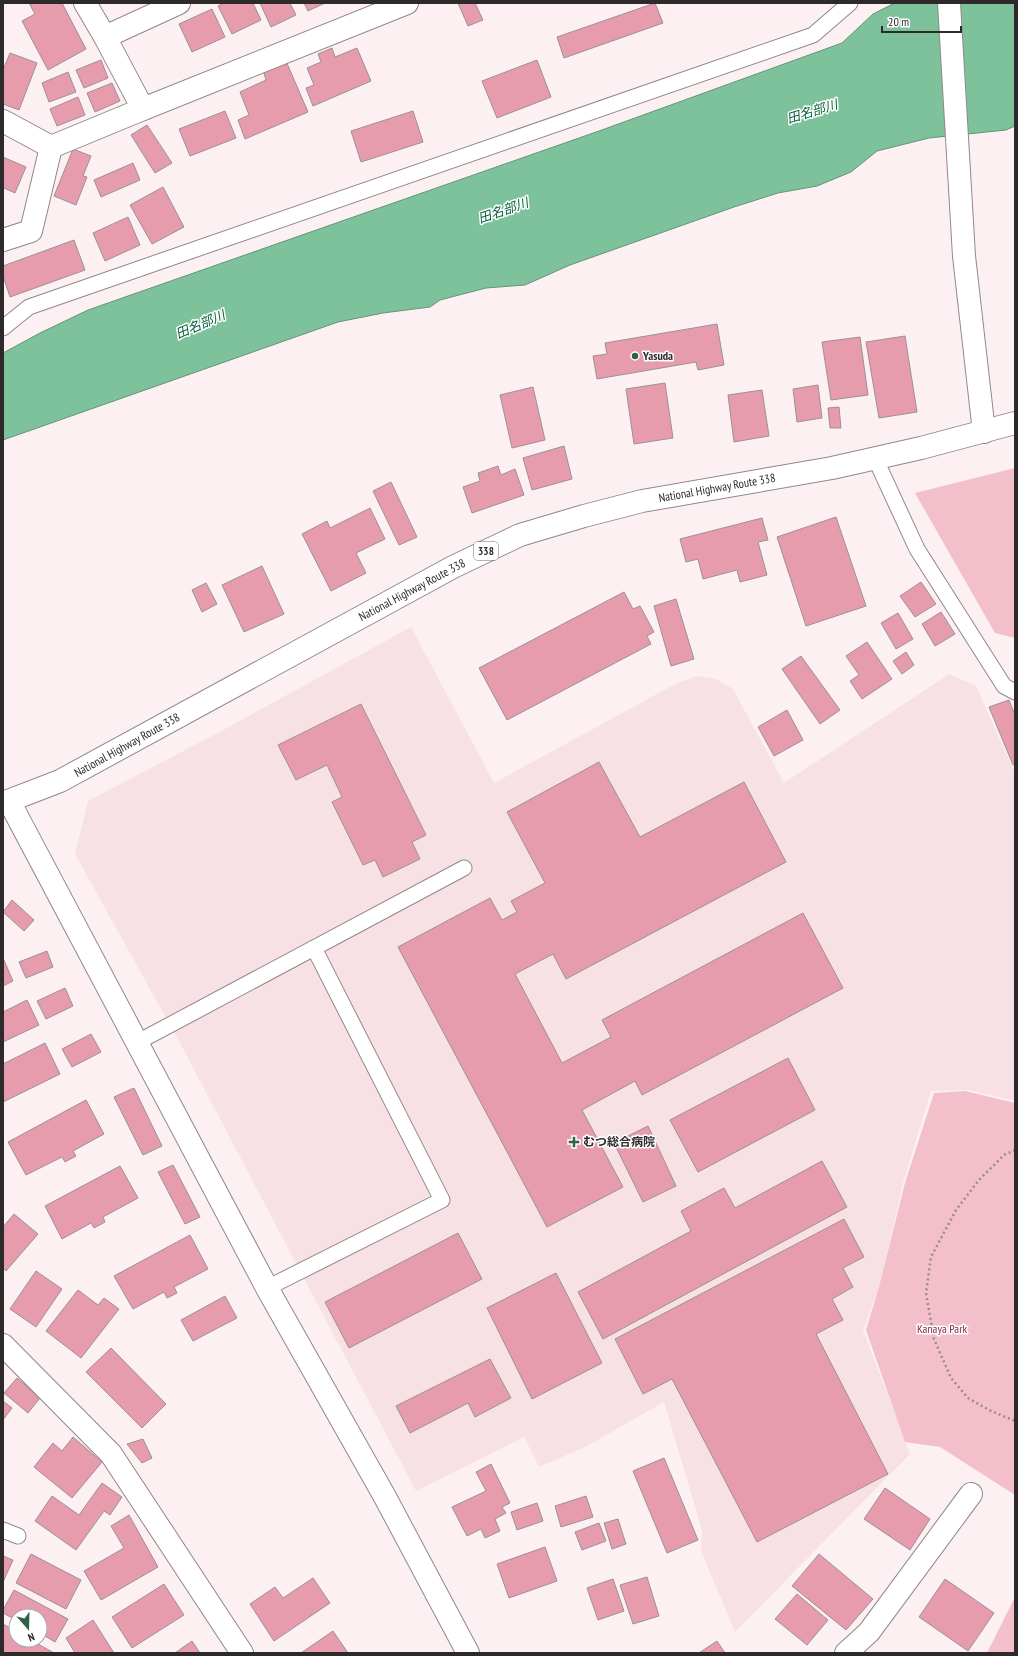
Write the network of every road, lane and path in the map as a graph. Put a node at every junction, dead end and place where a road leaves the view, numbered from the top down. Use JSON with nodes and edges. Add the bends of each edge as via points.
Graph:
{"nodes":[{"id":1,"x":85,"y":3,"type":"edge"},
{"id":2,"x":179,"y":3,"type":"edge"},
{"id":3,"x":408,"y":3,"type":"edge"},
{"id":4,"x":850,"y":3,"type":"edge"},
{"id":5,"x":949,"y":3,"type":"edge"},
{"id":6,"x":105,"y":37,"type":"junction"},
{"id":7,"x":143,"y":109,"type":"junction"},
{"id":8,"x":3,"y":122,"type":"edge"},
{"id":9,"x":50,"y":147,"type":"junction"},
{"id":10,"x":3,"y":240,"type":"edge"},
{"id":11,"x":3,"y":328,"type":"edge"},
{"id":12,"x":1015,"y":423,"type":"edge"},
{"id":13,"x":984,"y":432,"type":"junction"},
{"id":14,"x":875,"y":458,"type":"junction"},
{"id":15,"x":1015,"y":692,"type":"edge"},
{"id":16,"x":6,"y":802,"type":"edge"},
{"id":17,"x":464,"y":868,"type":"dead end"},
{"id":18,"x":314,"y":948,"type":"junction"},
{"id":19,"x":136,"y":1043,"type":"junction"},
{"id":20,"x":1015,"y":1150,"type":"edge"},
{"id":21,"x":266,"y":1288,"type":"junction"},
{"id":22,"x":3,"y":1346,"type":"edge"},
{"id":23,"x":1015,"y":1421,"type":"edge"},
{"id":24,"x":971,"y":1494,"type":"dead end"},
{"id":25,"x":3,"y":1530,"type":"edge"},
{"id":26,"x":18,"y":1536,"type":"dead end"},
{"id":27,"x":242,"y":1653,"type":"edge"},
{"id":28,"x":468,"y":1653,"type":"edge"},
{"id":29,"x":846,"y":1653,"type":"edge"}],
"edges":[{"from":1,"to":6,"type":"main road"},
{"from":2,"to":6,"type":"main road"},
{"from":3,"to":7,"type":"main road"},
{"from":4,"to":11,"type":"lane","via":[[813,35],[29,307]]},
{"from":5,"to":13,"type":"main road","via":[[964,256]]},
{"from":6,"to":7,"type":"main road"},
{"from":7,"to":9,"type":"main road"},
{"from":8,"to":9,"type":"main road"},
{"from":9,"to":10,"type":"main road","via":[[31,231]]},
{"from":12,"to":13,"type":"main road","name":"National Highway Route 338","number":"338"},
{"from":13,"to":14,"type":"main road","name":"National Highway Route 338","number":"338"},
{"from":14,"to":15,"type":"lane","via":[[917,549],[1004,686]]},
{"from":14,"to":16,"type":"main road","name":"National Highway Route 338","number":"338","via":[[642,502],[520,535],[453,567],[60,781]]},
{"from":16,"to":19,"type":"main road"},
{"from":17,"to":18,"type":"lane"},
{"from":18,"to":19,"type":"lane"},
{"from":18,"to":21,"type":"lane","via":[[442,1200]]},
{"from":19,"to":21,"type":"main road"},
{"from":20,"to":23,"type":"path","via":[[1004,1155],[979,1180],[956,1210],[931,1257],[926,1293],[934,1339],[951,1378],[968,1398]]},
{"from":21,"to":28,"type":"main road","via":[[385,1497]]},
{"from":22,"to":27,"type":"main road","via":[[111,1454]]},
{"from":24,"to":29,"type":"main road","via":[[869,1632]]},
{"from":25,"to":26,"type":"lane"}]}
